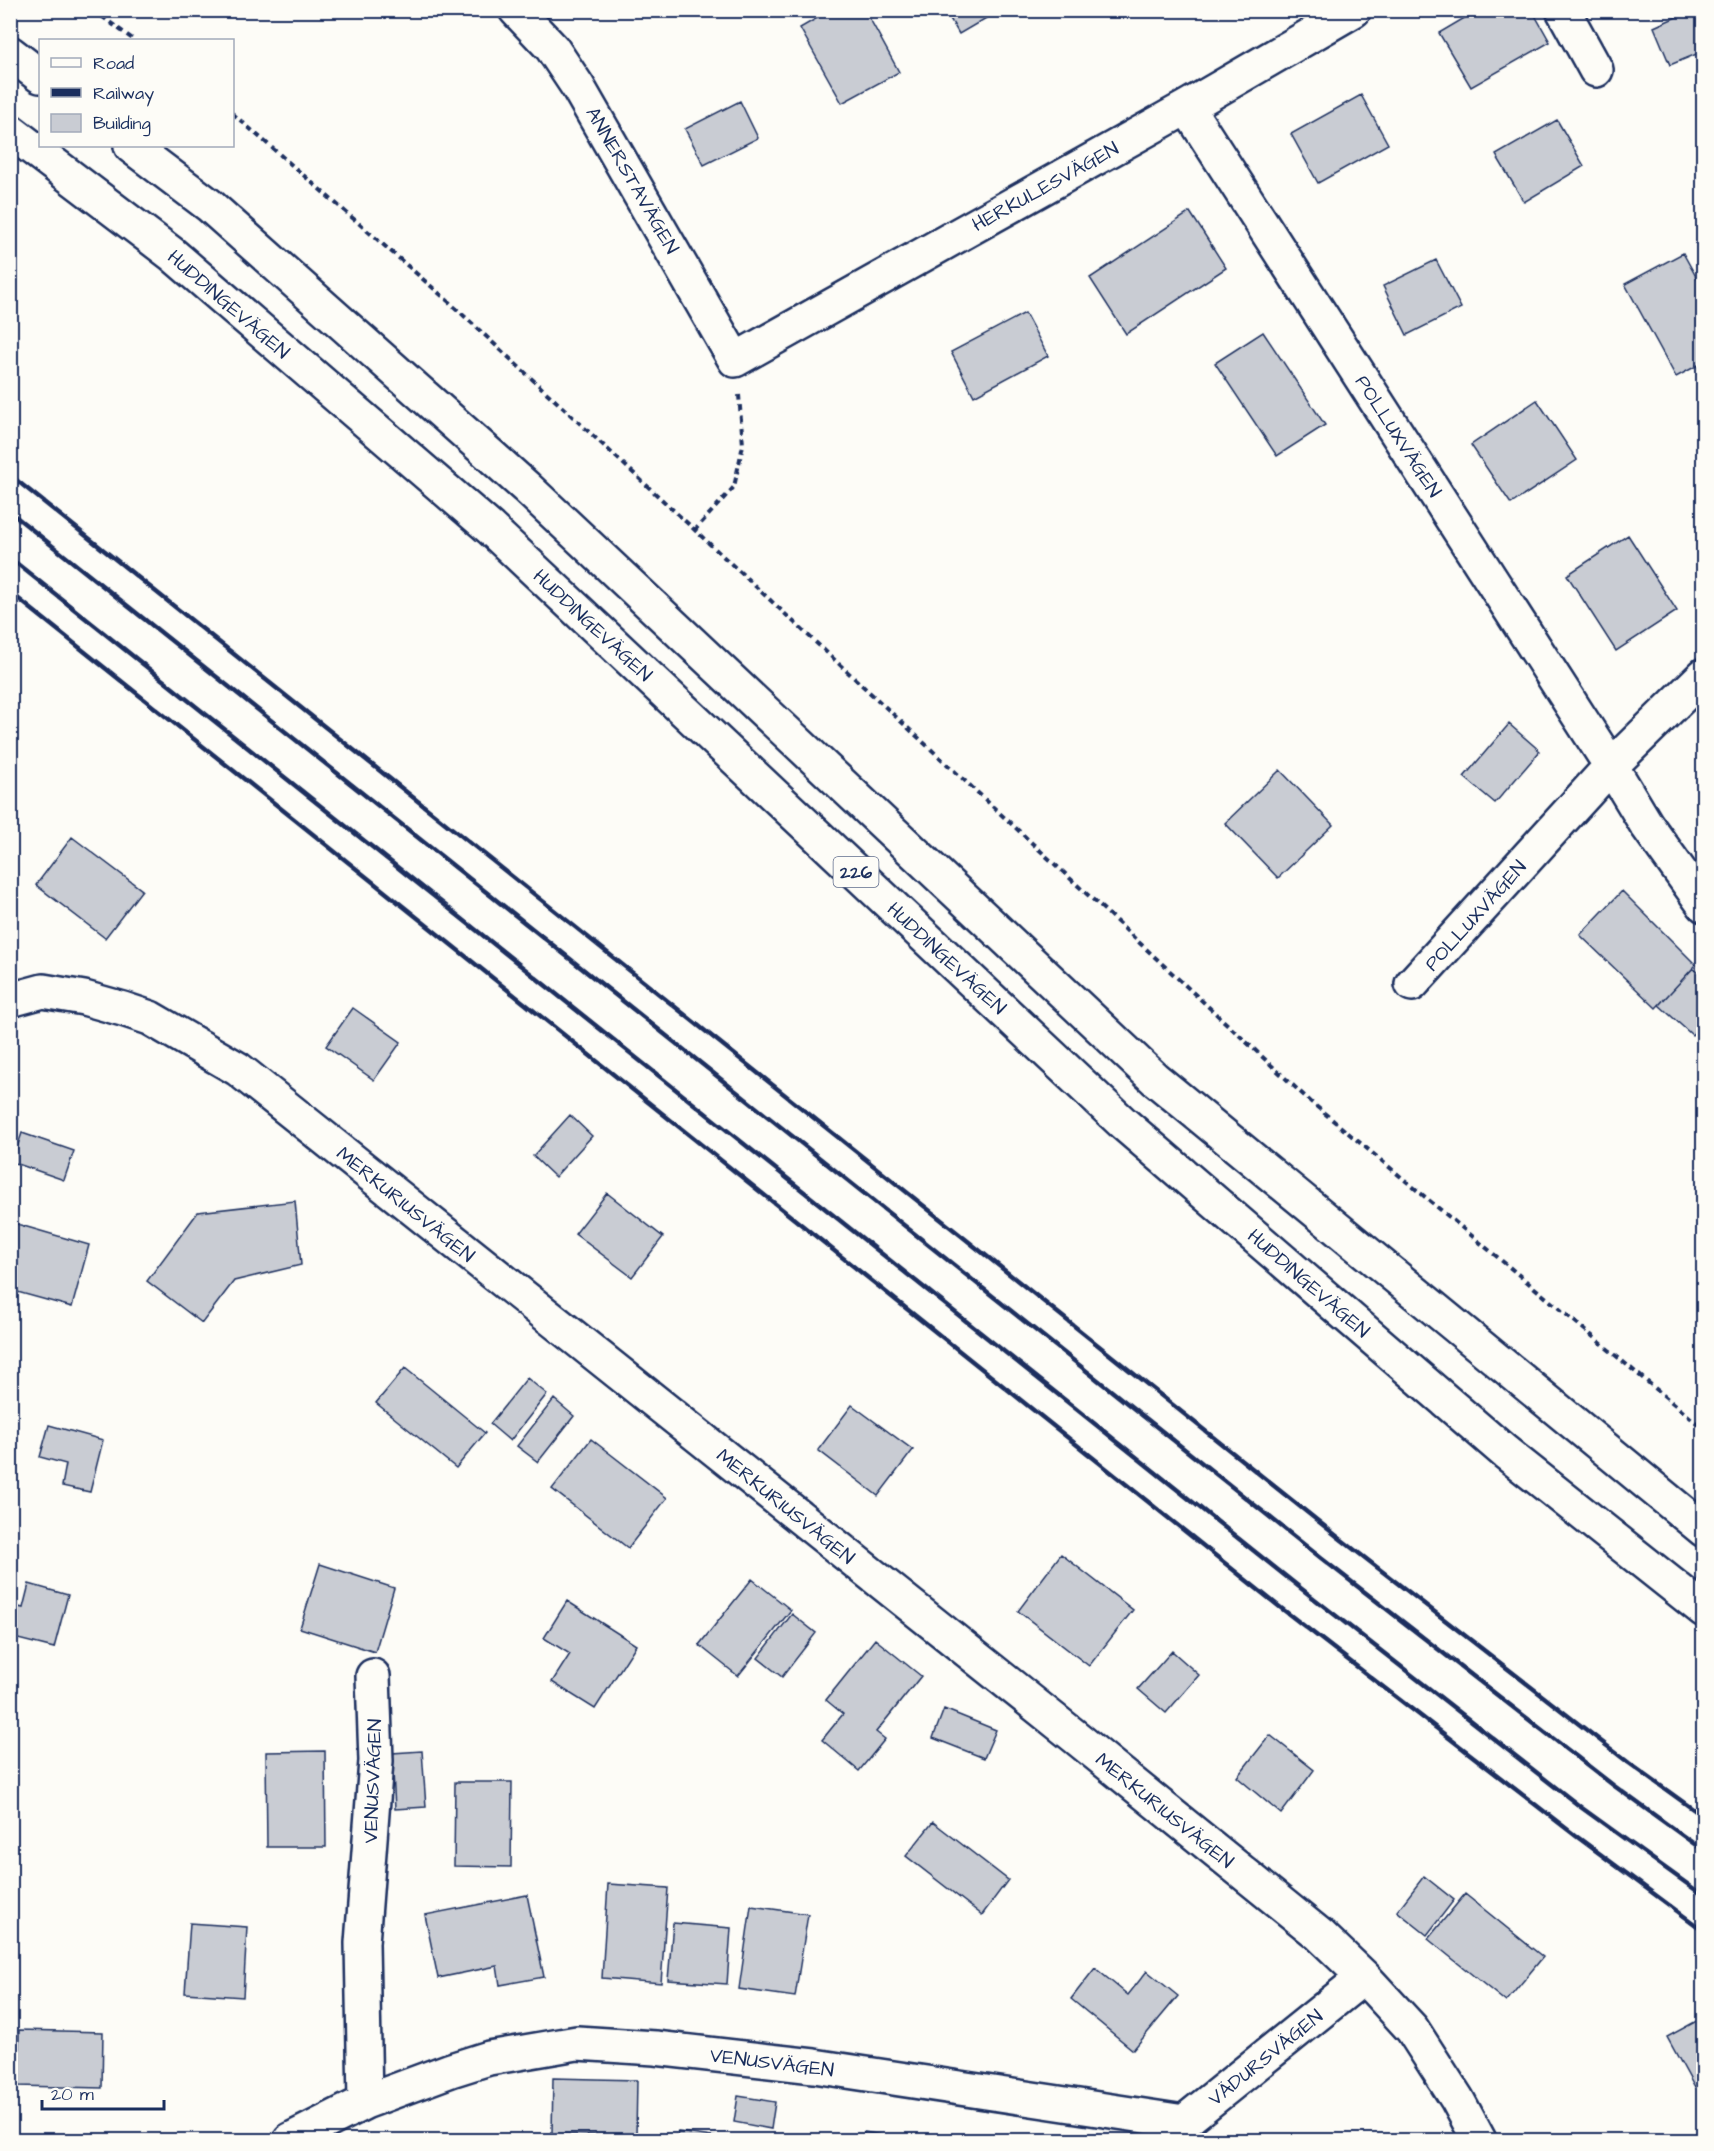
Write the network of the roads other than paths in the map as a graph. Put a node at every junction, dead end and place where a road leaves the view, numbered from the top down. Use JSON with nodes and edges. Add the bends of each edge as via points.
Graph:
{"nodes":[{"id":1,"x":516,"y":10,"type":"edge"},
{"id":2,"x":1354,"y":10,"type":"edge"},
{"id":3,"x":1563,"y":10,"type":"edge"},
{"id":4,"x":10,"y":53,"type":"edge"},
{"id":5,"x":1596,"y":70,"type":"dead end"},
{"id":6,"x":39,"y":75,"type":"edge"},
{"id":7,"x":1187,"y":107,"type":"junction"},
{"id":8,"x":10,"y":132,"type":"edge"},
{"id":9,"x":132,"y":147,"type":"edge"},
{"id":10,"x":735,"y":360,"type":"joint"},
{"id":11,"x":1704,"y":675,"type":"edge"},
{"id":12,"x":1611,"y":765,"type":"junction"},
{"id":13,"x":1704,"y":905,"type":"edge"},
{"id":14,"x":1412,"y":984,"type":"dead end"},
{"id":15,"x":10,"y":1000,"type":"edge"},
{"id":16,"x":1704,"y":1530,"type":"edge"},
{"id":17,"x":1704,"y":1610,"type":"edge"},
{"id":18,"x":373,"y":1676,"type":"dead end"},
{"id":19,"x":1364,"y":1977,"type":"junction"},
{"id":20,"x":366,"y":2102,"type":"junction"},
{"id":21,"x":1177,"y":2131,"type":"edge"},
{"id":22,"x":290,"y":2140,"type":"edge"},
{"id":23,"x":1479,"y":2140,"type":"edge"}],
"edges":[{"from":1,"to":10,"type":"street","name":"ANNERSTAVÄGEN","via":[[552,48],[578,87]]},
{"from":2,"to":7,"type":"street","name":"HERKULESVÄGEN"},
{"from":3,"to":5,"type":"street"},
{"from":4,"to":6,"type":"street"},
{"from":7,"to":10,"type":"street","name":"HERKULESVÄGEN"},
{"from":7,"to":12,"type":"street","name":"POLLUXVÄGEN"},
{"from":8,"to":17,"type":"street","name":"HUDDINGEVÄGEN","number":"226","via":[[172,254],[490,528],[1123,1123],[1504,1452]]},
{"from":9,"to":16,"type":"street","number":"226","via":[[209,205],[526,487],[1155,1079]]},
{"from":11,"to":12,"type":"street"},
{"from":12,"to":13,"type":"street","name":"POLLUXVÄGEN","via":[[1646,824]]},
{"from":12,"to":14,"type":"street","name":"POLLUXVÄGEN"},
{"from":15,"to":19,"type":"street","name":"MERKURIUSVÄGEN","via":[[43,991],[84,998],[150,1018],[238,1070],[1091,1750],[1320,1935]]},
{"from":18,"to":20,"type":"street","name":"VENUSVÄGEN","via":[[376,1761],[362,1942]]},
{"from":19,"to":21,"type":"street","name":"VÄDURSVÄGEN"},
{"from":19,"to":23,"type":"street","name":"MERKURIUSVÄGEN","via":[[1412,2029]]},
{"from":20,"to":21,"type":"street","name":"VENUSVÄGEN","via":[[489,2058],[577,2043],[814,2066]]},
{"from":20,"to":22,"type":"street","name":"VENUSVÄGEN"}]}
